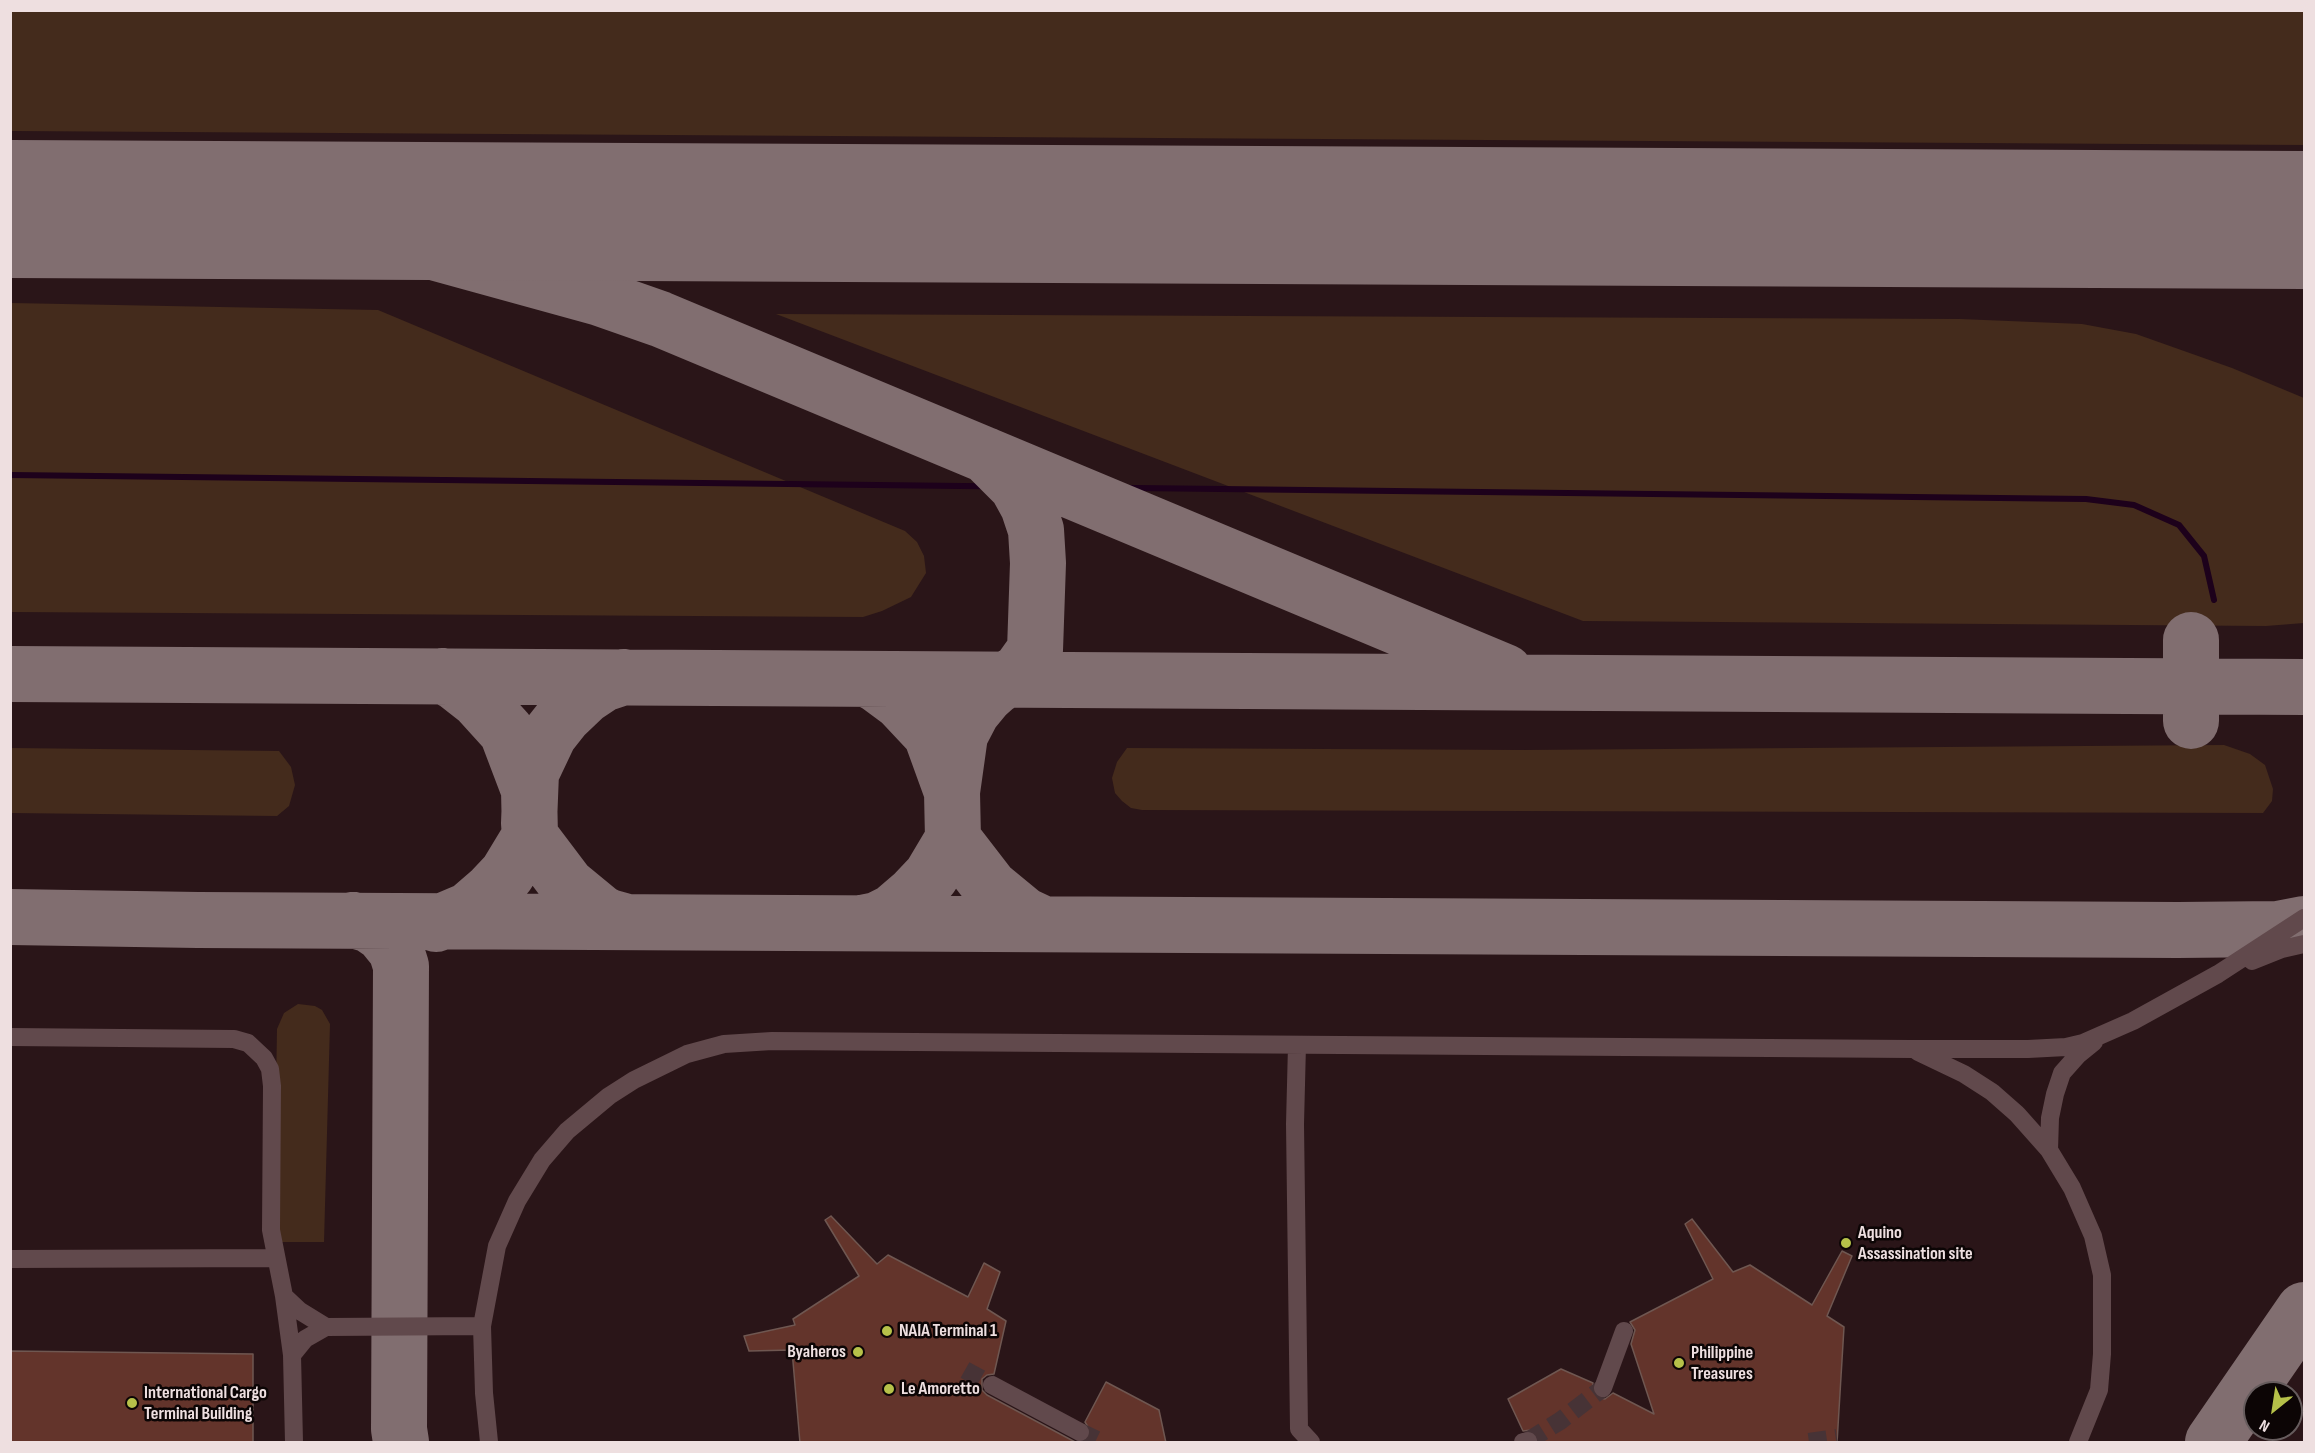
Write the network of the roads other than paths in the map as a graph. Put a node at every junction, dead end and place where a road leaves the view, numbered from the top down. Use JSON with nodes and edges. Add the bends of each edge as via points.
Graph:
{"nodes":[{"id":1,"x":2304,"y":918,"type":"edge"},
{"id":2,"x":2304,"y":944,"type":"edge"},
{"id":3,"x":2218,"y":974,"type":"junction"},
{"id":4,"x":10,"y":1037,"type":"edge"},
{"id":5,"x":2100,"y":1037,"type":"junction"},
{"id":6,"x":1296,"y":1046,"type":"junction"},
{"id":7,"x":1911,"y":1049,"type":"junction"},
{"id":8,"x":2049,"y":1150,"type":"junction"},
{"id":9,"x":276,"y":1258,"type":"junction"},
{"id":10,"x":10,"y":1259,"type":"edge"},
{"id":11,"x":284,"y":1296,"type":"junction"},
{"id":12,"x":482,"y":1326,"type":"junction"},
{"id":13,"x":326,"y":1327,"type":"junction"},
{"id":14,"x":1624,"y":1331,"type":"dead end"},
{"id":15,"x":292,"y":1355,"type":"junction"},
{"id":16,"x":992,"y":1385,"type":"tunnel mouth"},
{"id":17,"x":1603,"y":1388,"type":"tunnel mouth"},
{"id":18,"x":1080,"y":1432,"type":"tunnel mouth"},
{"id":19,"x":1300,"y":1438,"type":"edge"},
{"id":20,"x":294,"y":1443,"type":"edge"},
{"id":21,"x":489,"y":1443,"type":"edge"},
{"id":22,"x":2078,"y":1443,"type":"edge"}],
"edges":[{"from":1,"to":3,"type":"lane"},
{"from":2,"to":3,"type":"lane"},
{"from":3,"to":5,"type":"lane"},
{"from":4,"to":9,"type":"lane","via":[[234,1039],[248,1043],[270,1069],[271,1230]]},
{"from":5,"to":7,"type":"lane","via":[[2056,1048]]},
{"from":5,"to":8,"type":"lane","via":[[2062,1073],[2050,1118]]},
{"from":6,"to":7,"type":"lane"},
{"from":6,"to":12,"type":"lane","via":[[772,1041],[724,1044],[687,1054],[609,1096],[567,1131],[542,1160],[517,1200],[497,1246]]},
{"from":6,"to":19,"type":"lane"},
{"from":7,"to":8,"type":"lane","via":[[1949,1065],[1992,1092]]},
{"from":8,"to":22,"type":"lane","via":[[2076,1198],[2092,1236],[2102,1275],[2099,1390]]},
{"from":9,"to":10,"type":"lane"},
{"from":9,"to":11,"type":"lane"},
{"from":11,"to":13,"type":"lane"},
{"from":11,"to":15,"type":"lane"},
{"from":12,"to":13,"type":"lane"},
{"from":12,"to":21,"type":"lane"},
{"from":13,"to":15,"type":"lane","via":[[305,1339]]},
{"from":14,"to":17,"type":"lane"},
{"from":15,"to":20,"type":"lane"},
{"from":16,"to":18,"type":"lane"}]}
